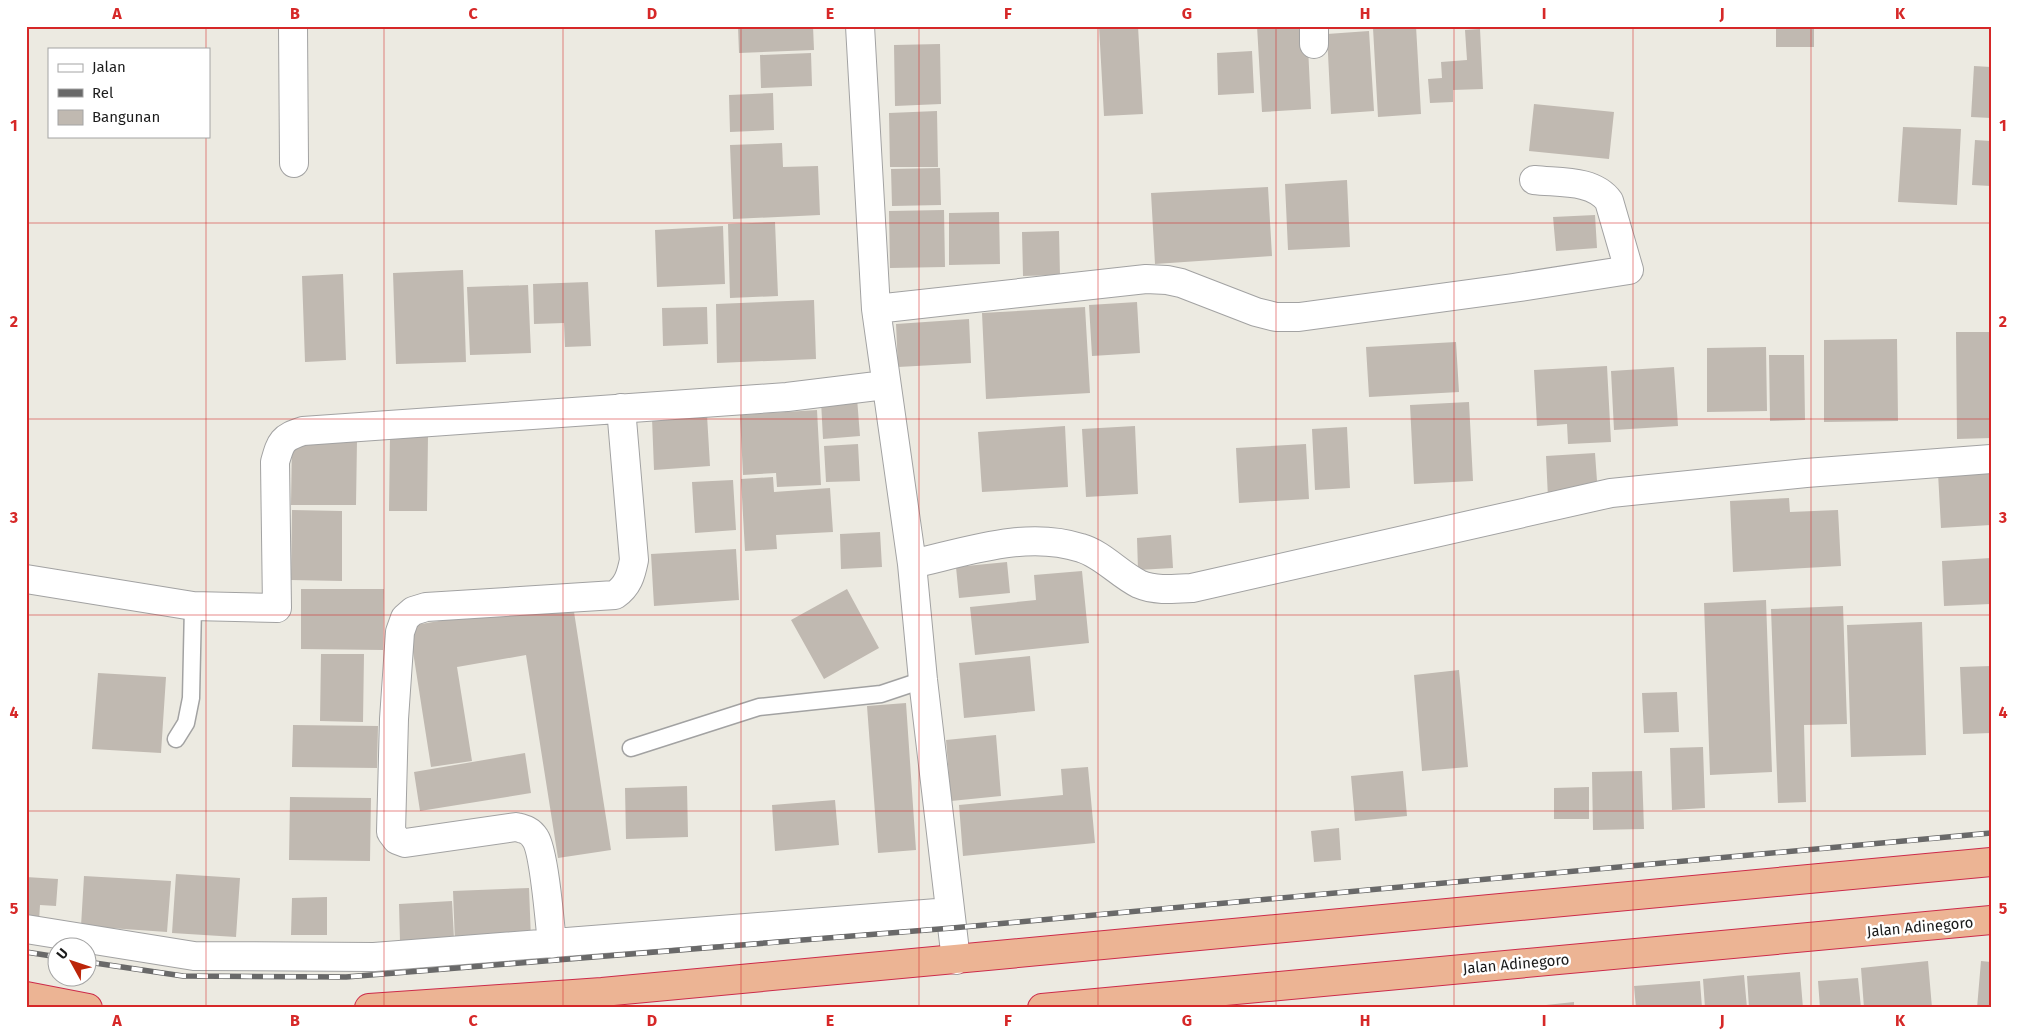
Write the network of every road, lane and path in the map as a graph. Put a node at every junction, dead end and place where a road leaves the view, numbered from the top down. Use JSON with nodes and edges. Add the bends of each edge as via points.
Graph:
{"nodes":[{"id":1,"x":293,"y":26,"type":"edge"},
{"id":2,"x":860,"y":26,"type":"edge"},
{"id":3,"x":294,"y":163,"type":"dead end"},
{"id":4,"x":1534,"y":180,"type":"dead end"},
{"id":5,"x":876,"y":309,"type":"junction"},
{"id":6,"x":885,"y":385,"type":"junction"},
{"id":7,"x":621,"y":408,"type":"junction"},
{"id":8,"x":1991,"y":459,"type":"edge"},
{"id":9,"x":912,"y":564,"type":"junction"},
{"id":10,"x":26,"y":579,"type":"edge"},
{"id":11,"x":193,"y":606,"type":"junction"},
{"id":12,"x":923,"y":680,"type":"junction"},
{"id":13,"x":176,"y":740,"type":"dead end"},
{"id":14,"x":632,"y":748,"type":"dead end"},
{"id":15,"x":1991,"y":862,"type":"edge"},
{"id":16,"x":950,"y":912,"type":"junction"},
{"id":17,"x":1991,"y":920,"type":"edge"},
{"id":18,"x":26,"y":929,"type":"edge"},
{"id":19,"x":552,"y":944,"type":"junction"},
{"id":20,"x":956,"y":960,"type":"junction"},
{"id":21,"x":26,"y":996,"type":"edge"},
{"id":22,"x":595,"y":1000,"type":"edge"},
{"id":23,"x":520,"y":1003,"type":"edge"},
{"id":24,"x":88,"y":1008,"type":"edge"},
{"id":25,"x":369,"y":1008,"type":"edge"},
{"id":26,"x":1042,"y":1008,"type":"edge"}],
"edges":[{"from":1,"to":3,"type":"street"},
{"from":2,"to":5,"type":"street"},
{"from":4,"to":5,"type":"street","via":[[1586,185],[1604,193],[1610,201],[1629,270],[1299,317],[1276,317],[1181,283],[1146,279]]},
{"from":5,"to":6,"type":"street"},
{"from":6,"to":7,"type":"street","via":[[787,397]]},
{"from":6,"to":9,"type":"street"},
{"from":7,"to":11,"type":"street","via":[[303,430],[287,436],[275,462],[277,608]]},
{"from":7,"to":19,"type":"street","via":[[634,560],[624,590],[615,596],[426,607],[405,618],[400,632],[391,832],[397,840],[405,843],[516,827],[528,830],[537,839]]},
{"from":8,"to":9,"type":"street","via":[[1806,473],[1611,494],[1192,588],[1161,589],[1140,584],[1084,548],[1043,541],[1008,543]]},
{"from":9,"to":12,"type":"street"},
{"from":10,"to":11,"type":"street"},
{"from":11,"to":13,"type":"lane","via":[[191,698],[186,723]]},
{"from":12,"to":14,"type":"lane","via":[[881,694],[758,706]]},
{"from":12,"to":16,"type":"street"},
{"from":15,"to":20,"type":"highway"},
{"from":16,"to":19,"type":"street"},
{"from":16,"to":20,"type":"street"},
{"from":17,"to":26,"type":"highway","name":"Jalan Adinegoro"},
{"from":18,"to":19,"type":"street","via":[[194,956],[374,957]]},
{"from":20,"to":22,"type":"highway"},
{"from":21,"to":24,"type":"highway"},
{"from":22,"to":23,"type":"highway"},
{"from":23,"to":25,"type":"highway"}]}
